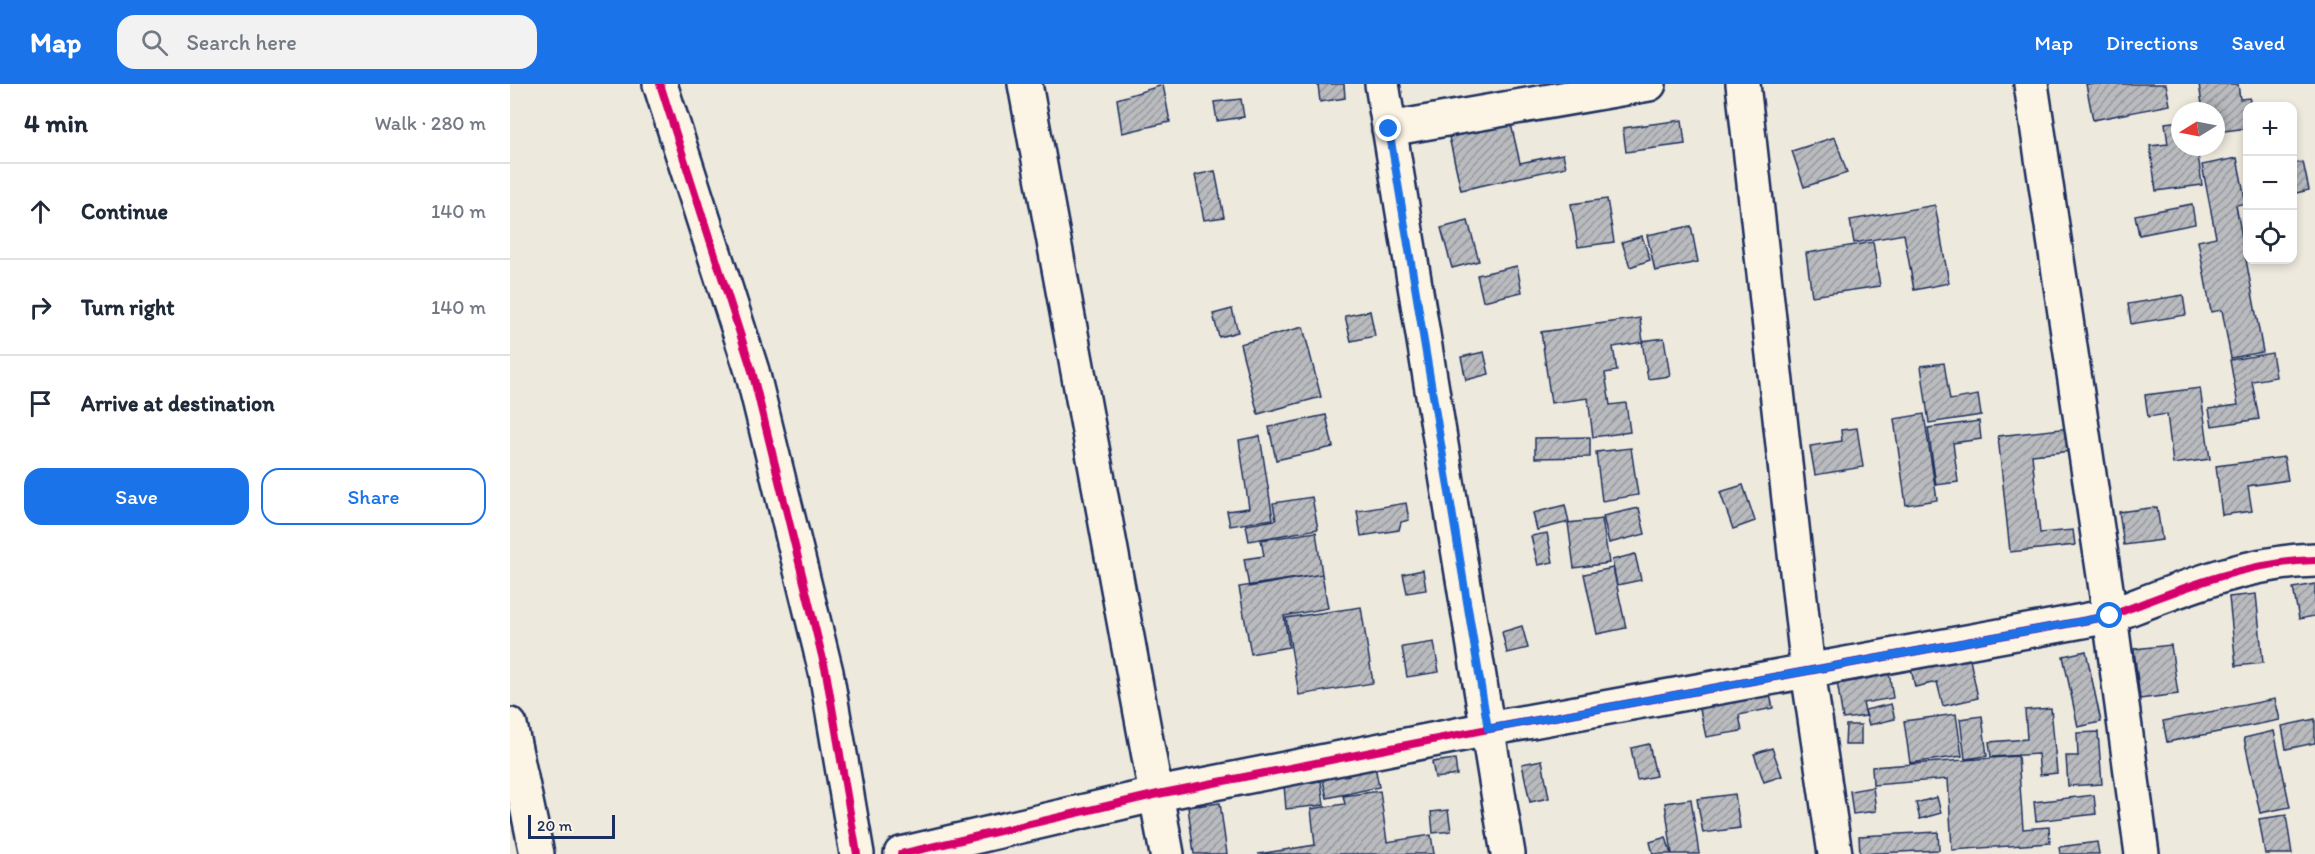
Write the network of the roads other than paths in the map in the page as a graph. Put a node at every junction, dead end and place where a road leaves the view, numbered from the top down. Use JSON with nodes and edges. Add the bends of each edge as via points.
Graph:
{"nodes":[{"id":1,"x":660,"y":84,"type":"edge"},
{"id":2,"x":1025,"y":84,"type":"edge"},
{"id":3,"x":1382,"y":84,"type":"edge"},
{"id":4,"x":1649,"y":84,"type":"edge"},
{"id":5,"x":1743,"y":84,"type":"edge"},
{"id":6,"x":2031,"y":84,"type":"edge"},
{"id":7,"x":1389,"y":129,"type":"junction"},
{"id":8,"x":2315,"y":560,"type":"edge"},
{"id":9,"x":2110,"y":616,"type":"junction"},
{"id":10,"x":1808,"y":671,"type":"junction"},
{"id":11,"x":510,"y":726,"type":"edge"},
{"id":12,"x":1488,"y":729,"type":"junction"},
{"id":13,"x":1158,"y":794,"type":"junction"},
{"id":14,"x":537,"y":854,"type":"edge"},
{"id":15,"x":857,"y":854,"type":"edge"},
{"id":16,"x":901,"y":854,"type":"edge"},
{"id":17,"x":1167,"y":854,"type":"edge"},
{"id":18,"x":1508,"y":854,"type":"edge"},
{"id":19,"x":1835,"y":854,"type":"edge"},
{"id":20,"x":2142,"y":854,"type":"edge"}],
"edges":[{"from":1,"to":15,"type":"street","via":[[752,371],[826,672]]},
{"from":2,"to":13,"type":"street"},
{"from":3,"to":7,"type":"street"},
{"from":4,"to":7,"type":"street"},
{"from":5,"to":10,"type":"street"},
{"from":6,"to":9,"type":"street"},
{"from":7,"to":12,"type":"street"},
{"from":8,"to":9,"type":"street","via":[[2283,561],[2206,580]]},
{"from":9,"to":10,"type":"street"},
{"from":9,"to":20,"type":"street"},
{"from":10,"to":12,"type":"street"},
{"from":10,"to":19,"type":"street"},
{"from":11,"to":14,"type":"street"},
{"from":12,"to":13,"type":"street"},
{"from":12,"to":18,"type":"street"},
{"from":13,"to":16,"type":"street"},
{"from":13,"to":17,"type":"street"}]}
